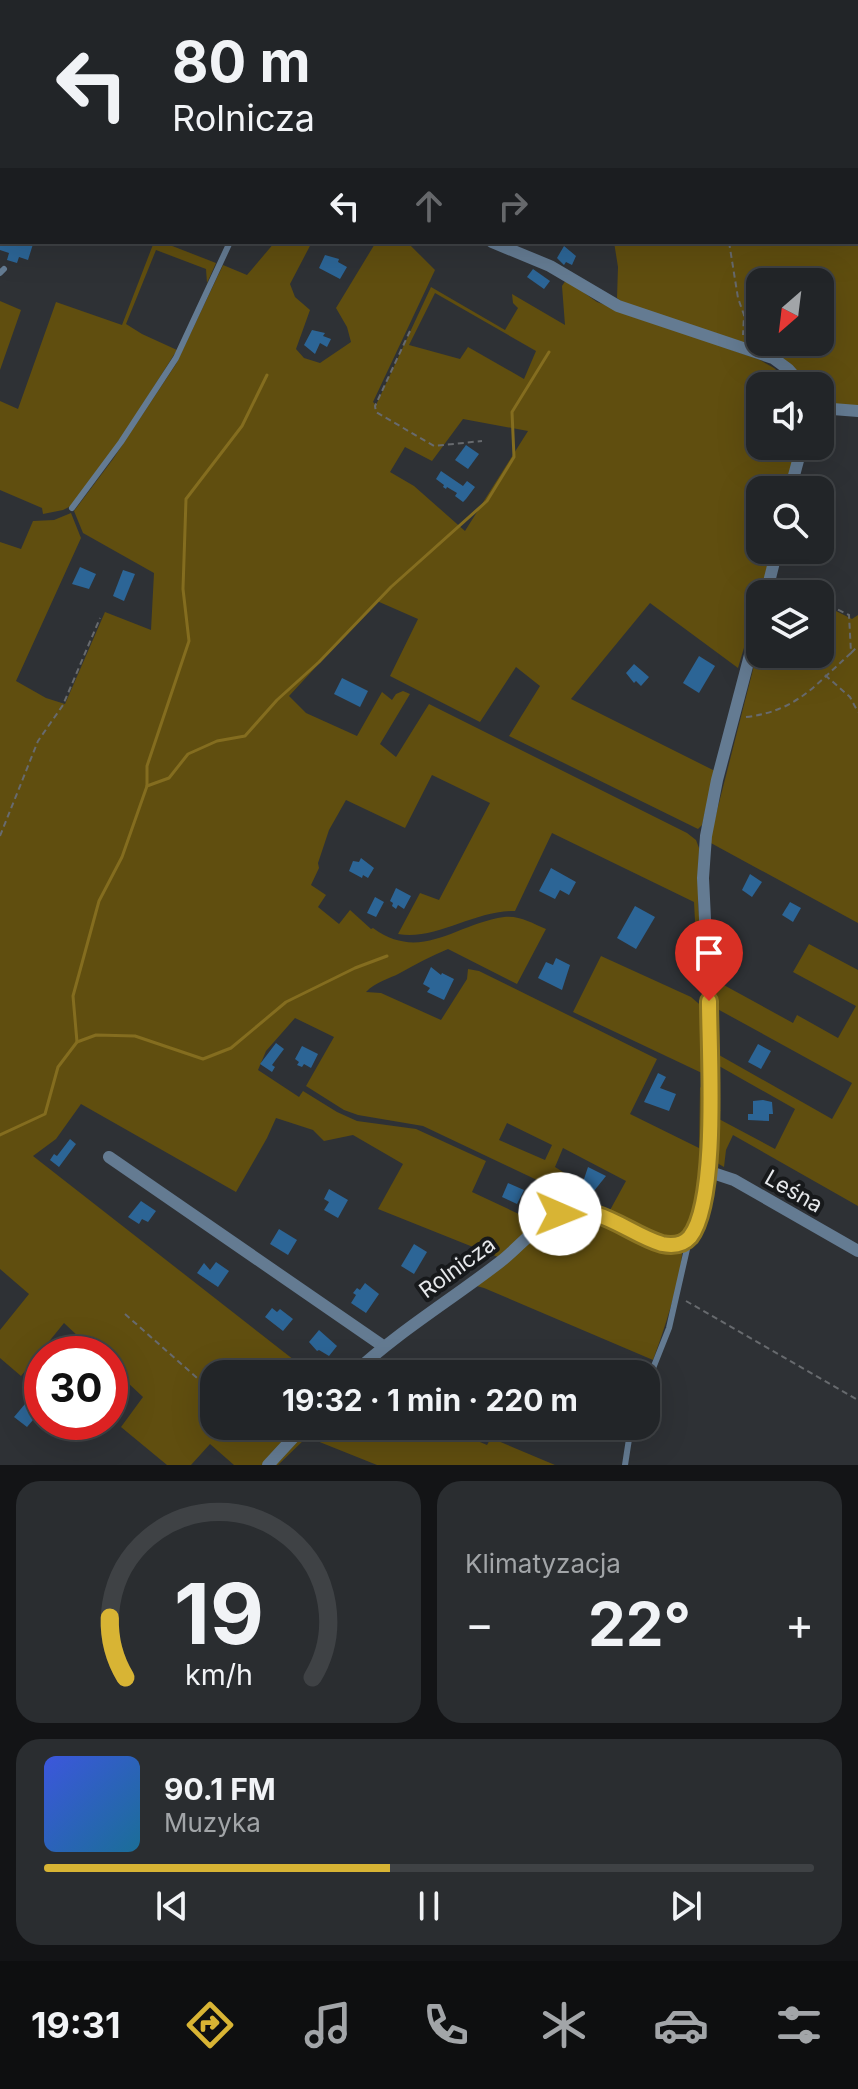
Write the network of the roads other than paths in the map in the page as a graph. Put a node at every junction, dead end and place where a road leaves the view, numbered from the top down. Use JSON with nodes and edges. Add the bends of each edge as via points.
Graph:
{"nodes":[{"id":1,"x":229,"y":244,"type":"edge"},
{"id":2,"x":497,"y":244,"type":"edge"},
{"id":3,"x":789,"y":372,"type":"edge"},
{"id":4,"x":834,"y":409,"type":"edge"},
{"id":5,"x":858,"y":411,"type":"edge"},
{"id":6,"x":72,"y":508,"type":"dead end"},
{"id":7,"x":746,"y":668,"type":"edge"},
{"id":8,"x":109,"y":1157,"type":"dead end"},
{"id":9,"x":707,"y":1171,"type":"junction"},
{"id":10,"x":685,"y":1242,"type":"junction"},
{"id":11,"x":858,"y":1251,"type":"edge"},
{"id":12,"x":383,"y":1346,"type":"junction"},
{"id":13,"x":368,"y":1360,"type":"edge"},
{"id":14,"x":656,"y":1360,"type":"edge"},
{"id":15,"x":291,"y":1440,"type":"edge"},
{"id":16,"x":629,"y":1440,"type":"edge"},
{"id":17,"x":268,"y":1465,"type":"edge"},
{"id":18,"x":625,"y":1465,"type":"edge"}],
"edges":[{"from":1,"to":6,"type":"lane","via":[[176,358]]},
{"from":2,"to":3,"type":"street","via":[[550,266],[618,306],[747,348]]},
{"from":4,"to":5,"type":"street"},
{"from":7,"to":9,"type":"street","via":[[706,836]]},
{"from":8,"to":12,"type":"street"},
{"from":9,"to":10,"type":"street","via":[[702,1208]]},
{"from":9,"to":11,"type":"street","name":"Leśna","via":[[734,1180]]},
{"from":10,"to":12,"type":"street","name":"Rolnicza","via":[[664,1244],[590,1212],[560,1214]]},
{"from":10,"to":14,"type":"lane"},
{"from":12,"to":13,"type":"street","name":"Rolnicza"},
{"from":15,"to":17,"type":"street"},
{"from":16,"to":18,"type":"lane"}]}
